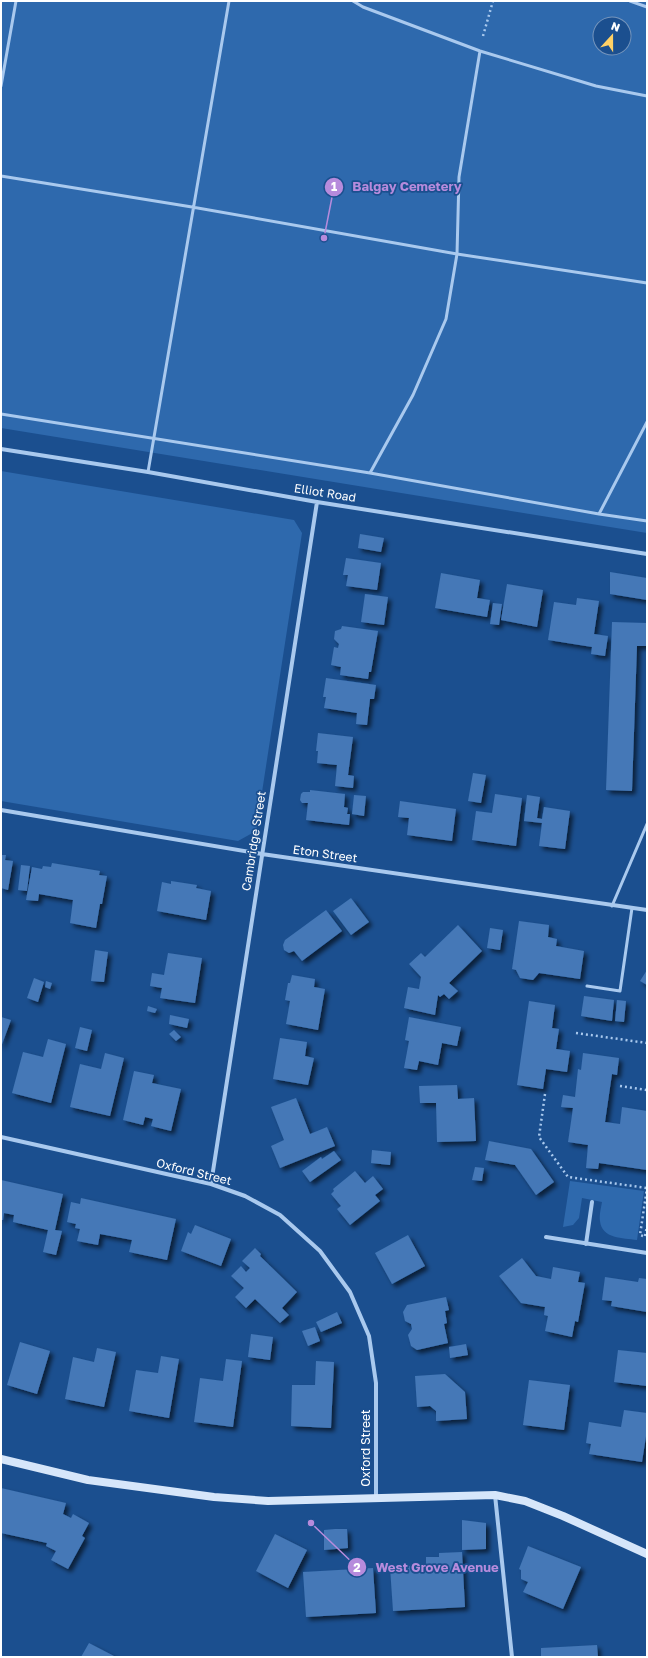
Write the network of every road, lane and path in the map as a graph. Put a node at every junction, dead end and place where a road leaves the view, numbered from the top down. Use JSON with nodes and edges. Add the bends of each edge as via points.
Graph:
{"nodes":[{"id":1,"x":16,"y":1,"type":"edge"},
{"id":2,"x":229,"y":1,"type":"edge"},
{"id":3,"x":353,"y":1,"type":"edge"},
{"id":4,"x":493,"y":1,"type":"edge"},
{"id":5,"x":630,"y":1,"type":"edge"},
{"id":6,"x":647,"y":7,"type":"edge"},
{"id":7,"x":480,"y":51,"type":"junction"},
{"id":8,"x":1,"y":86,"type":"edge"},
{"id":9,"x":647,"y":96,"type":"edge"},
{"id":10,"x":1,"y":176,"type":"edge"},
{"id":11,"x":192,"y":207,"type":"junction"},
{"id":12,"x":457,"y":254,"type":"junction"},
{"id":13,"x":647,"y":283,"type":"edge"},
{"id":14,"x":1,"y":414,"type":"edge"},
{"id":15,"x":647,"y":422,"type":"edge"},
{"id":16,"x":153,"y":439,"type":"junction"},
{"id":17,"x":1,"y":449,"type":"edge"},
{"id":18,"x":148,"y":472,"type":"junction"},
{"id":19,"x":370,"y":473,"type":"junction"},
{"id":20,"x":317,"y":502,"type":"junction"},
{"id":21,"x":599,"y":514,"type":"junction"},
{"id":22,"x":647,"y":521,"type":"edge"},
{"id":23,"x":647,"y":554,"type":"edge"},
{"id":24,"x":1,"y":810,"type":"edge"},
{"id":25,"x":647,"y":824,"type":"edge"},
{"id":26,"x":262,"y":854,"type":"junction"},
{"id":27,"x":612,"y":906,"type":"junction"},
{"id":28,"x":632,"y":908,"type":"junction"},
{"id":29,"x":647,"y":910,"type":"edge"},
{"id":30,"x":587,"y":986,"type":"dead end"},
{"id":31,"x":576,"y":1033,"type":"dead end"},
{"id":32,"x":647,"y":1043,"type":"edge"},
{"id":33,"x":620,"y":1086,"type":"dead end"},
{"id":34,"x":647,"y":1090,"type":"edge"},
{"id":35,"x":545,"y":1094,"type":"dead end"},
{"id":36,"x":1,"y":1137,"type":"edge"},
{"id":37,"x":211,"y":1184,"type":"junction"},
{"id":38,"x":647,"y":1188,"type":"edge"},
{"id":39,"x":592,"y":1202,"type":"dead end"},
{"id":40,"x":647,"y":1226,"type":"edge"},
{"id":41,"x":646,"y":1236,"type":"edge"},
{"id":42,"x":546,"y":1237,"type":"dead end"},
{"id":43,"x":586,"y":1244,"type":"junction"},
{"id":44,"x":647,"y":1253,"type":"edge"},
{"id":45,"x":1,"y":1459,"type":"edge"},
{"id":46,"x":495,"y":1495,"type":"junction"},
{"id":47,"x":376,"y":1499,"type":"junction"},
{"id":48,"x":647,"y":1554,"type":"edge"},
{"id":49,"x":512,"y":1657,"type":"edge"}],
"edges":[{"from":1,"to":8,"type":"lane"},
{"from":2,"to":11,"type":"lane"},
{"from":3,"to":7,"type":"lane"},
{"from":4,"to":7,"type":"path"},
{"from":5,"to":6,"type":"lane"},
{"from":7,"to":9,"type":"lane","via":[[596,86]]},
{"from":7,"to":12,"type":"lane","via":[[459,177]]},
{"from":10,"to":11,"type":"lane"},
{"from":11,"to":12,"type":"lane"},
{"from":11,"to":16,"type":"lane"},
{"from":12,"to":13,"type":"lane"},
{"from":12,"to":19,"type":"lane","via":[[446,319],[413,395]]},
{"from":14,"to":16,"type":"lane"},
{"from":15,"to":21,"type":"lane"},
{"from":16,"to":18,"type":"lane"},
{"from":16,"to":19,"type":"lane"},
{"from":17,"to":18,"type":"street","name":"Elliot Road"},
{"from":18,"to":20,"type":"street","name":"Elliot Road"},
{"from":19,"to":21,"type":"lane"},
{"from":20,"to":23,"type":"street","name":"Elliot Road"},
{"from":20,"to":26,"type":"street","name":"Cambridge Street"},
{"from":21,"to":22,"type":"lane"},
{"from":24,"to":26,"type":"street","name":"Eton Street"},
{"from":25,"to":27,"type":"lane"},
{"from":26,"to":27,"type":"street","name":"Eton Street"},
{"from":26,"to":37,"type":"street","name":"Cambridge Street"},
{"from":27,"to":28,"type":"street","name":"Eton Street"},
{"from":28,"to":29,"type":"street","name":"Eton Street"},
{"from":28,"to":30,"type":"lane","via":[[620,991]]},
{"from":31,"to":32,"type":"path"},
{"from":33,"to":34,"type":"path"},
{"from":35,"to":38,"type":"path","via":[[539,1137],[568,1177]]},
{"from":36,"to":37,"type":"street","name":"Oxford Street"},
{"from":37,"to":47,"type":"street","name":"Oxford Street","via":[[245,1196],[280,1215],[320,1252],[350,1292],[369,1336],[376,1383]]},
{"from":38,"to":41,"type":"path","via":[[640,1235]]},
{"from":39,"to":43,"type":"street"},
{"from":40,"to":41,"type":"path"},
{"from":42,"to":43,"type":"street"},
{"from":43,"to":44,"type":"street"},
{"from":45,"to":47,"type":"street","via":[[88,1480],[214,1498],[268,1501]]},
{"from":46,"to":47,"type":"street"},
{"from":46,"to":48,"type":"street","via":[[524,1501],[563,1516]]},
{"from":46,"to":49,"type":"street"}]}
